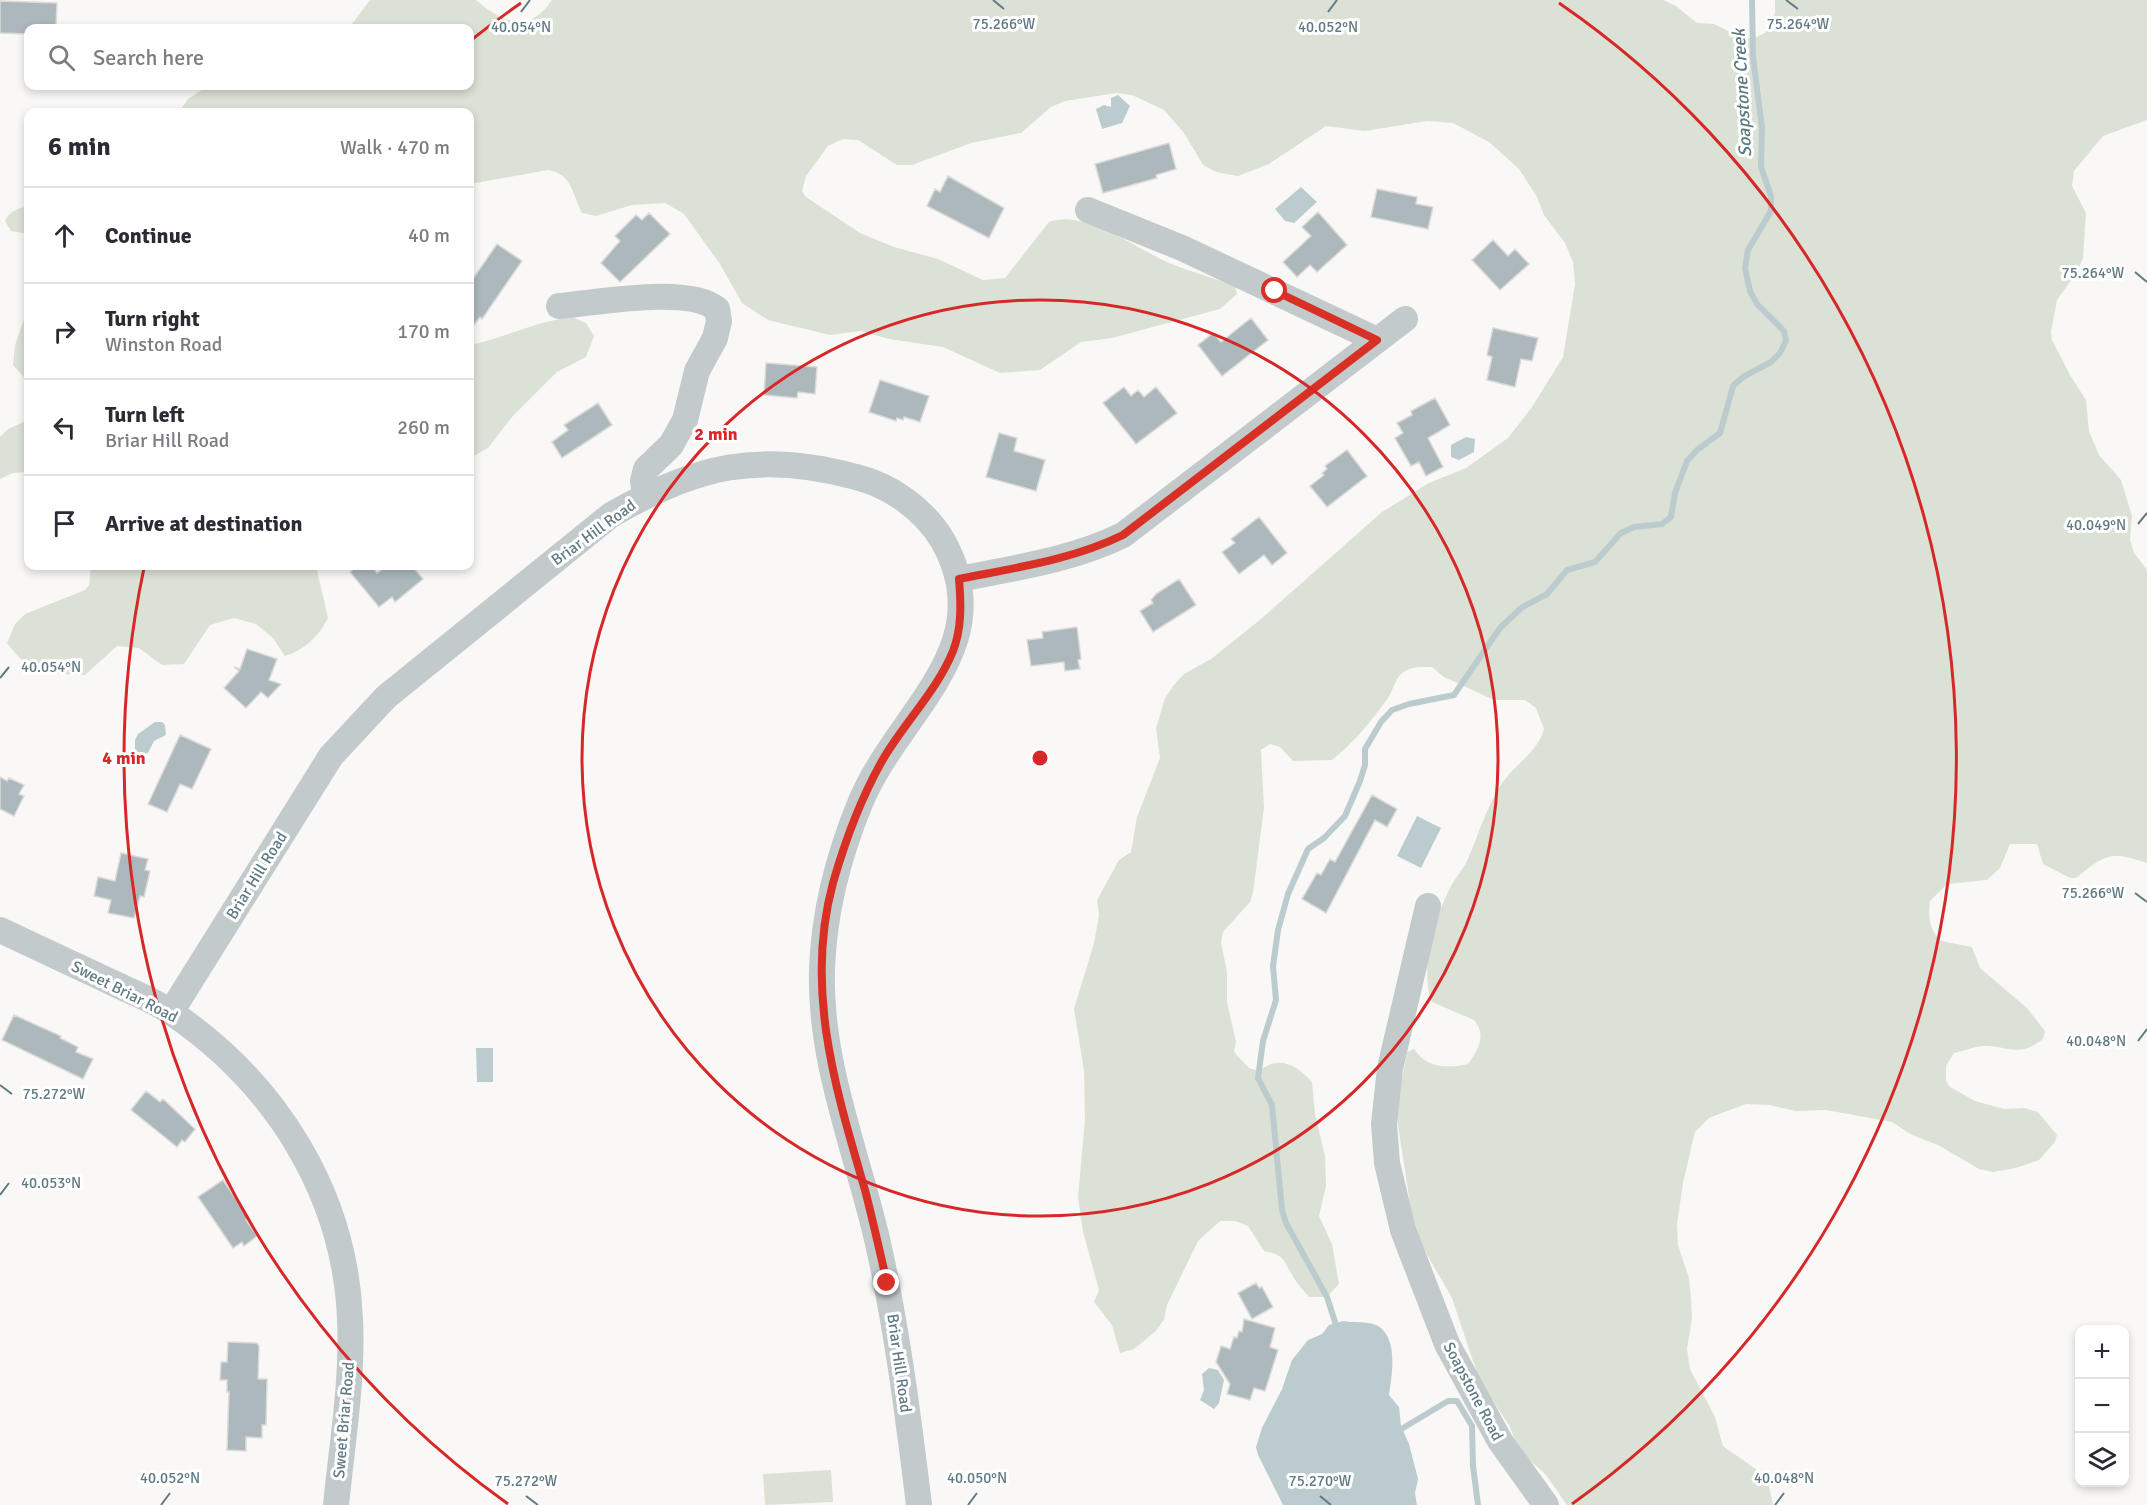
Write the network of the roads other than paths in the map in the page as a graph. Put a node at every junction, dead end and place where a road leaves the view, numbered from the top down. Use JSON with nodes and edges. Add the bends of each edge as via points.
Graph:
{"nodes":[{"id":1,"x":1088,"y":210,"type":"dead end"},
{"id":2,"x":560,"y":306,"type":"dead end"},
{"id":3,"x":1405,"y":319,"type":"dead end"},
{"id":4,"x":1377,"y":340,"type":"junction"},
{"id":5,"x":645,"y":495,"type":"junction"},
{"id":6,"x":959,"y":579,"type":"junction"},
{"id":7,"x":1428,"y":906,"type":"dead end"},
{"id":8,"x":0,"y":930,"type":"edge"},
{"id":9,"x":171,"y":1012,"type":"junction"},
{"id":10,"x":336,"y":1505,"type":"edge"},
{"id":11,"x":919,"y":1505,"type":"edge"},
{"id":12,"x":1546,"y":1505,"type":"edge"}],
"edges":[{"from":1,"to":4,"type":"street","via":[[1182,248]]},
{"from":2,"to":5,"type":"street","via":[[688,297],[717,309],[715,339],[697,370],[685,420],[671,446],[646,469],[642,481]]},
{"from":3,"to":4,"type":"street"},
{"from":4,"to":6,"type":"street","via":[[1123,535],[1097,548]]},
{"from":5,"to":6,"type":"street","name":"Briar Hill Road","via":[[689,476],[762,464],[796,465],[866,479],[898,495],[920,513],[939,534]]},
{"from":5,"to":9,"type":"street","name":"Briar Hill Road","via":[[611,514],[547,565],[357,725],[317,779]]},
{"from":6,"to":11,"type":"street","name":"Briar Hill Road","via":[[961,603],[954,650],[883,760],[862,798],[846,842],[832,886],[822,970],[827,1048],[887,1283]]},
{"from":7,"to":12,"type":"street","name":"Soapstone Road","via":[[1392,1057],[1384,1124],[1387,1163],[1398,1213],[1447,1344],[1500,1441]]},
{"from":8,"to":9,"type":"street","name":"Sweet Briar Road"},
{"from":9,"to":10,"type":"street","name":"Sweet Briar Road","via":[[216,1046],[266,1096],[299,1145],[330,1213],[348,1283],[351,1321]]}]}
